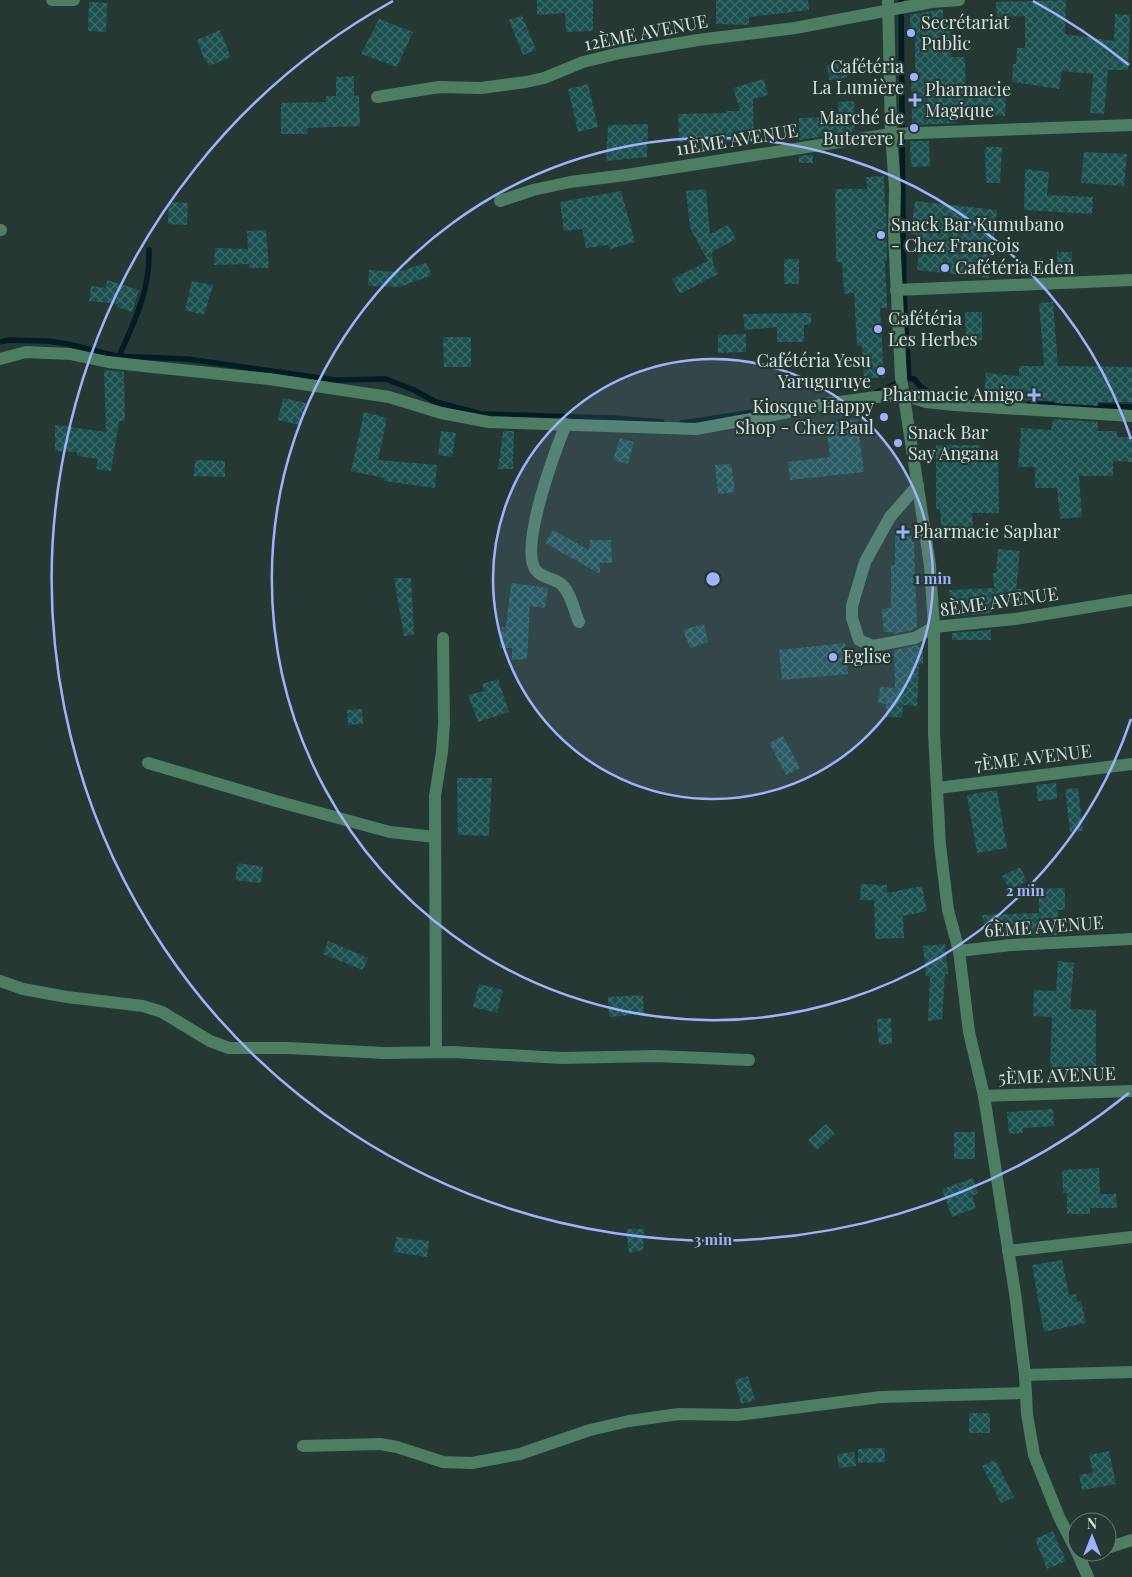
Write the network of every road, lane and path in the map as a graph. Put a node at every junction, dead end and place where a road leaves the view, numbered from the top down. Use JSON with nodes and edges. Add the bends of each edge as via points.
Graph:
{"nodes":[{"id":1,"x":52,"y":0,"type":"edge"},
{"id":2,"x":74,"y":0,"type":"edge"},
{"id":3,"x":959,"y":0,"type":"edge"},
{"id":4,"x":890,"y":7,"type":"edge"},
{"id":5,"x":377,"y":97,"type":"dead end"},
{"id":6,"x":1132,"y":125,"type":"edge"},
{"id":7,"x":894,"y":134,"type":"junction"},
{"id":8,"x":500,"y":201,"type":"dead end"},
{"id":9,"x":1132,"y":280,"type":"edge"},
{"id":10,"x":903,"y":290,"type":"junction"},
{"id":11,"x":0,"y":359,"type":"edge"},
{"id":12,"x":903,"y":385,"type":"junction"},
{"id":13,"x":1132,"y":416,"type":"edge"},
{"id":14,"x":566,"y":424,"type":"junction"},
{"id":15,"x":918,"y":485,"type":"junction"},
{"id":16,"x":1132,"y":600,"type":"edge"},
{"id":17,"x":578,"y":622,"type":"dead end"},
{"id":18,"x":934,"y":627,"type":"junction"},
{"id":19,"x":443,"y":638,"type":"dead end"},
{"id":20,"x":148,"y":763,"type":"dead end"},
{"id":21,"x":1132,"y":764,"type":"edge"},
{"id":22,"x":938,"y":788,"type":"junction"},
{"id":23,"x":435,"y":837,"type":"junction"},
{"id":24,"x":1132,"y":939,"type":"edge"},
{"id":25,"x":959,"y":951,"type":"junction"},
{"id":26,"x":0,"y":981,"type":"edge"},
{"id":27,"x":436,"y":1052,"type":"junction"},
{"id":28,"x":749,"y":1060,"type":"dead end"},
{"id":29,"x":1132,"y":1091,"type":"edge"},
{"id":30,"x":984,"y":1096,"type":"junction"},
{"id":31,"x":1132,"y":1237,"type":"edge"},
{"id":32,"x":1008,"y":1251,"type":"junction"},
{"id":33,"x":1132,"y":1372,"type":"edge"},
{"id":34,"x":1025,"y":1375,"type":"junction"},
{"id":35,"x":1026,"y":1393,"type":"junction"},
{"id":36,"x":304,"y":1446,"type":"dead end"},
{"id":37,"x":1067,"y":1533,"type":"edge"},
{"id":38,"x":1132,"y":1540,"type":"edge"},
{"id":39,"x":1117,"y":1545,"type":"edge"},
{"id":40,"x":1081,"y":1562,"type":"edge"},
{"id":41,"x":1088,"y":1577,"type":"edge"}],
"edges":[{"from":1,"to":2,"type":"street"},
{"from":3,"to":4,"type":"street","name":"12ÈME AVENUE"},
{"from":4,"to":5,"type":"street","name":"12ÈME AVENUE","via":[[770,32],[620,53],[526,82],[481,88],[439,87]]},
{"from":4,"to":7,"type":"street"},
{"from":6,"to":7,"type":"street","name":"11ÈME AVENUE"},
{"from":7,"to":8,"type":"street","name":"11ÈME AVENUE","via":[[570,182]]},
{"from":7,"to":10,"type":"street","via":[[894,233]]},
{"from":9,"to":10,"type":"street"},
{"from":10,"to":12,"type":"street"},
{"from":11,"to":14,"type":"street","via":[[26,352],[70,354],[117,363],[270,379],[389,397],[441,413],[489,422]]},
{"from":12,"to":13,"type":"street","via":[[926,402]]},
{"from":12,"to":14,"type":"street","via":[[876,397],[696,429]]},
{"from":12,"to":15,"type":"street"},
{"from":14,"to":17,"type":"street","via":[[543,491],[532,541],[532,557],[536,571],[566,589]]},
{"from":15,"to":18,"type":"street","via":[[930,565]]},
{"from":15,"to":18,"type":"street","name":"8ÈME AVENUE","via":[[890,517],[865,562],[852,606],[852,618],[858,640],[873,646],[914,638]]},
{"from":16,"to":18,"type":"street","name":"8ÈME AVENUE","via":[[1015,619]]},
{"from":18,"to":22,"type":"street","via":[[934,733]]},
{"from":19,"to":23,"type":"street","via":[[444,724],[435,796]]},
{"from":20,"to":23,"type":"street","via":[[390,832]]},
{"from":21,"to":22,"type":"street","name":"7ÈME AVENUE"},
{"from":22,"to":25,"type":"street","via":[[948,910]]},
{"from":23,"to":27,"type":"street"},
{"from":24,"to":25,"type":"street","name":"6ÈME AVENUE"},
{"from":25,"to":30,"type":"street","via":[[969,1032]]},
{"from":26,"to":27,"type":"street","via":[[67,997],[143,1006],[162,1012],[210,1041],[229,1048]]},
{"from":27,"to":28,"type":"street","via":[[562,1058],[656,1056]]},
{"from":29,"to":30,"type":"street","name":"5ÈME AVENUE"},
{"from":30,"to":32,"type":"street"},
{"from":31,"to":32,"type":"street"},
{"from":32,"to":34,"type":"street"},
{"from":33,"to":34,"type":"street"},
{"from":34,"to":35,"type":"street"},
{"from":35,"to":36,"type":"street","via":[[882,1397],[738,1414],[679,1414],[590,1430],[520,1454],[472,1463],[443,1462],[380,1444]]},
{"from":35,"to":37,"type":"street","via":[[1034,1455]]},
{"from":38,"to":39,"type":"street"},
{"from":40,"to":41,"type":"street"}]}
